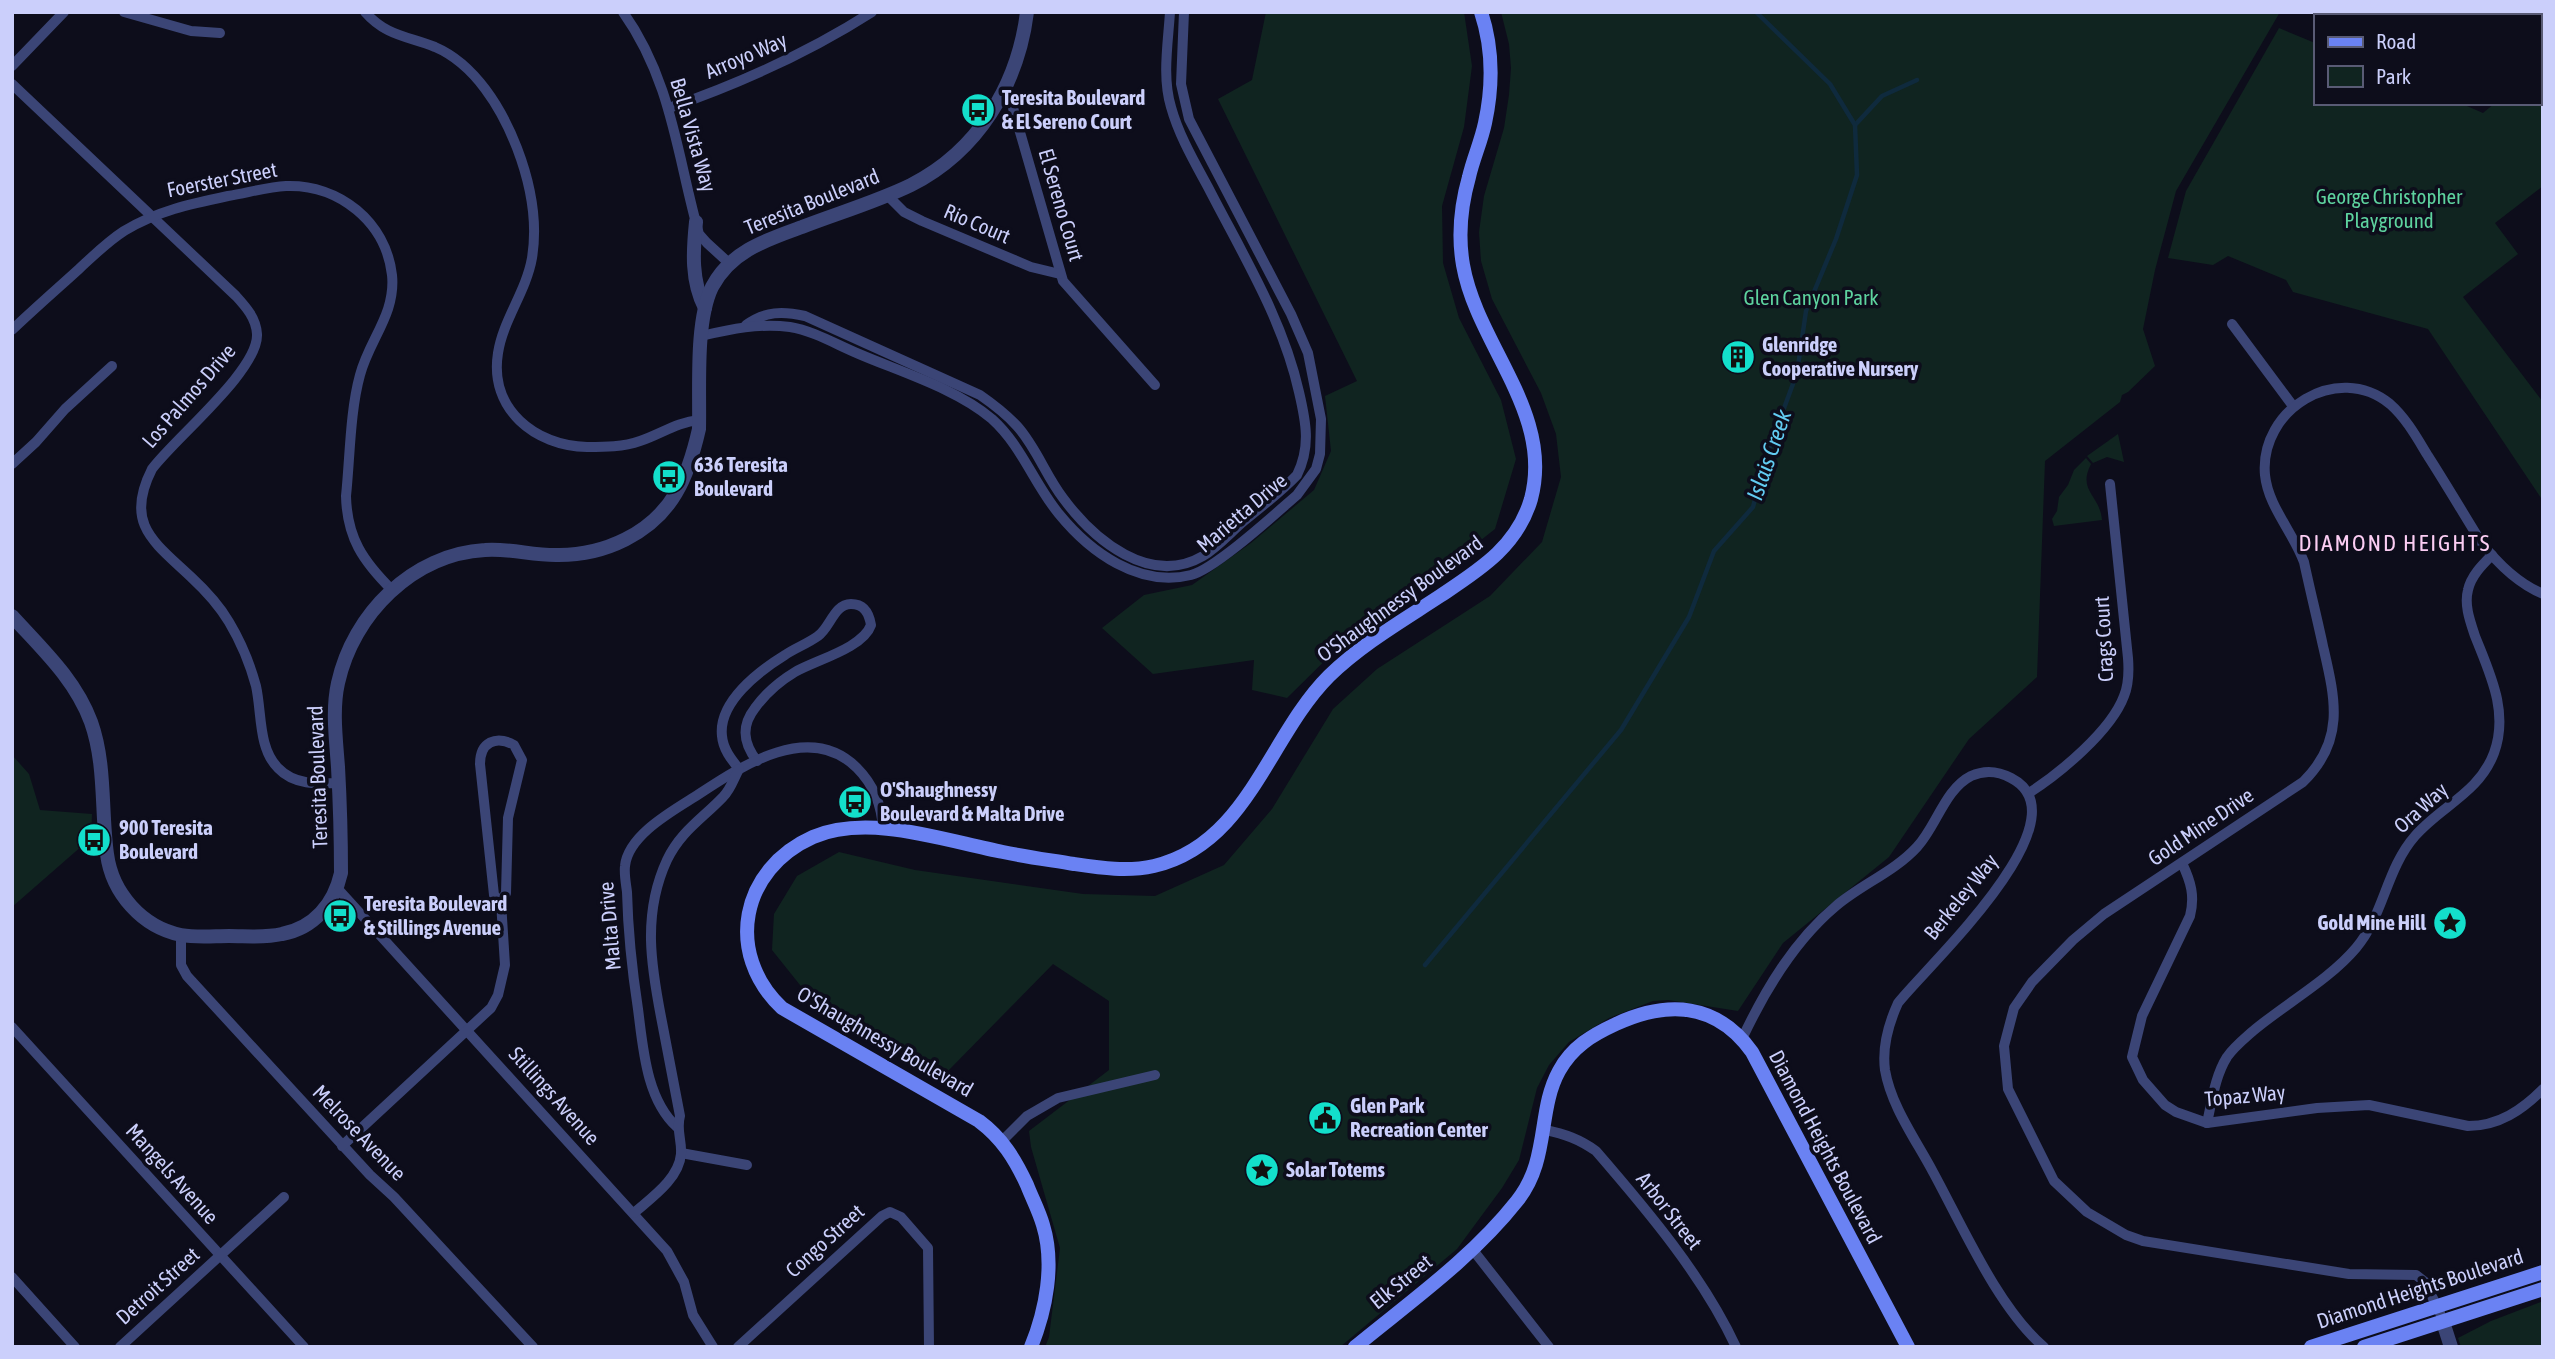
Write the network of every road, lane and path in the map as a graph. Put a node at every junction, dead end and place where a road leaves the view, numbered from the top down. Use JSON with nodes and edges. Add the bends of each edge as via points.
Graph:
{"nodes":[{"id":1,"x":64,"y":12,"type":"edge"},
{"id":2,"x":124,"y":12,"type":"edge"},
{"id":3,"x":365,"y":12,"type":"edge"},
{"id":4,"x":623,"y":12,"type":"edge"},
{"id":5,"x":872,"y":12,"type":"edge"},
{"id":6,"x":1027,"y":12,"type":"edge"},
{"id":7,"x":1170,"y":12,"type":"edge"},
{"id":8,"x":1184,"y":12,"type":"edge"},
{"id":9,"x":1481,"y":12,"type":"edge"},
{"id":10,"x":220,"y":33,"type":"dead end"},
{"id":11,"x":12,"y":66,"type":"edge"},
{"id":12,"x":12,"y":84,"type":"edge"},
{"id":13,"x":1007,"y":87,"type":"junction"},
{"id":14,"x":669,"y":107,"type":"junction"},
{"id":15,"x":887,"y":195,"type":"junction"},
{"id":16,"x":151,"y":216,"type":"junction"},
{"id":17,"x":696,"y":222,"type":"junction"},
{"id":18,"x":730,"y":264,"type":"junction"},
{"id":19,"x":1060,"y":274,"type":"junction"},
{"id":20,"x":705,"y":308,"type":"junction"},
{"id":21,"x":2232,"y":324,"type":"dead end"},
{"id":22,"x":12,"y":330,"type":"edge"},
{"id":23,"x":701,"y":336,"type":"junction"},
{"id":24,"x":112,"y":366,"type":"dead end"},
{"id":25,"x":1155,"y":385,"type":"dead end"},
{"id":26,"x":2293,"y":406,"type":"junction"},
{"id":27,"x":699,"y":420,"type":"junction"},
{"id":28,"x":12,"y":464,"type":"edge"},
{"id":29,"x":2110,"y":484,"type":"dead end"},
{"id":30,"x":2492,"y":555,"type":"junction"},
{"id":31,"x":1166,"y":572,"type":"junction"},
{"id":32,"x":392,"y":590,"type":"junction"},
{"id":33,"x":2543,"y":594,"type":"edge"},
{"id":34,"x":12,"y":616,"type":"edge"},
{"id":35,"x":757,"y":761,"type":"junction"},
{"id":36,"x":739,"y":769,"type":"junction"},
{"id":37,"x":338,"y":783,"type":"junction"},
{"id":38,"x":2029,"y":793,"type":"junction"},
{"id":39,"x":883,"y":830,"type":"junction"},
{"id":40,"x":2182,"y":863,"type":"junction"},
{"id":41,"x":338,"y":890,"type":"junction"},
{"id":42,"x":501,"y":902,"type":"junction"},
{"id":43,"x":181,"y":935,"type":"junction"},
{"id":44,"x":12,"y":1027,"type":"edge"},
{"id":45,"x":468,"y":1032,"type":"junction"},
{"id":46,"x":1742,"y":1039,"type":"junction"},
{"id":47,"x":1155,"y":1075,"type":"dead end"},
{"id":48,"x":2543,"y":1089,"type":"edge"},
{"id":49,"x":2207,"y":1123,"type":"junction"},
{"id":50,"x":677,"y":1127,"type":"junction"},
{"id":51,"x":1545,"y":1130,"type":"junction"},
{"id":52,"x":1002,"y":1141,"type":"junction"},
{"id":53,"x":342,"y":1146,"type":"junction"},
{"id":54,"x":681,"y":1153,"type":"junction"},
{"id":55,"x":747,"y":1165,"type":"dead end"},
{"id":56,"x":284,"y":1197,"type":"dead end"},
{"id":57,"x":634,"y":1213,"type":"junction"},
{"id":58,"x":1473,"y":1250,"type":"junction"},
{"id":59,"x":220,"y":1255,"type":"junction"},
{"id":60,"x":2543,"y":1272,"type":"edge"},
{"id":61,"x":12,"y":1277,"type":"edge"},
{"id":62,"x":2543,"y":1289,"type":"edge"},
{"id":63,"x":2437,"y":1306,"type":"junction"},
{"id":64,"x":2443,"y":1322,"type":"junction"},
{"id":65,"x":75,"y":1347,"type":"edge"},
{"id":66,"x":120,"y":1347,"type":"edge"},
{"id":67,"x":304,"y":1347,"type":"edge"},
{"id":68,"x":533,"y":1347,"type":"edge"},
{"id":69,"x":713,"y":1347,"type":"edge"},
{"id":70,"x":738,"y":1347,"type":"edge"},
{"id":71,"x":929,"y":1347,"type":"edge"},
{"id":72,"x":1031,"y":1347,"type":"edge"},
{"id":73,"x":1355,"y":1347,"type":"edge"},
{"id":74,"x":1549,"y":1347,"type":"edge"},
{"id":75,"x":1736,"y":1347,"type":"edge"},
{"id":76,"x":1908,"y":1347,"type":"edge"},
{"id":77,"x":2044,"y":1347,"type":"edge"},
{"id":78,"x":2311,"y":1347,"type":"edge"},
{"id":79,"x":2364,"y":1347,"type":"edge"},
{"id":80,"x":2451,"y":1347,"type":"edge"}],
"edges":[{"from":1,"to":11,"type":"street"},
{"from":2,"to":10,"type":"street","via":[[191,31]]},
{"from":3,"to":27,"type":"street","via":[[381,28],[438,49],[472,73],[517,148],[533,210],[532,257],[502,336],[497,373],[518,422],[545,439],[588,447],[639,442],[674,425]]},
{"from":4,"to":14,"type":"street","name":"Bella Vista Way"},
{"from":5,"to":14,"type":"street","name":"Arroyo Way","via":[[786,61]]},
{"from":6,"to":13,"type":"street","name":"Teresita Boulevard"},
{"from":7,"to":31,"type":"street","name":"Marietta Drive","via":[[1167,85],[1176,124],[1283,335],[1307,436],[1302,464],[1287,485],[1205,555]]},
{"from":8,"to":31,"type":"street","name":"Marietta Drive","via":[[1181,84],[1189,119],[1300,333],[1315,379],[1320,454],[1316,469],[1297,495],[1205,570],[1192,575]]},
{"from":9,"to":39,"type":"main road","name":"O'Shaughnessy Boulevard","via":[[1490,51],[1490,92],[1465,192],[1461,251],[1474,305],[1532,435],[1533,491],[1513,537],[1489,562],[1337,669],[1308,700],[1237,811],[1216,833],[1182,856],[1141,868],[1113,869]]},
{"from":12,"to":16,"type":"street","name":"Los Palmos Drive"},
{"from":13,"to":15,"type":"street","name":"Teresita Boulevard","via":[[972,139],[938,167]]},
{"from":13,"to":19,"type":"street","name":"El Sereno Court"},
{"from":14,"to":17,"type":"street","name":"Bella Vista Way"},
{"from":15,"to":18,"type":"street","name":"Teresita Boulevard","via":[[765,240]]},
{"from":15,"to":19,"type":"street","name":"Rio Court","via":[[904,212],[922,221],[1031,267]]},
{"from":16,"to":22,"type":"street","name":"Foerster Street","via":[[104,246]]},
{"from":16,"to":32,"type":"street","name":"Foerster Street","via":[[192,203],[304,186],[353,206],[380,236],[390,266],[392,296],[360,375],[346,496],[357,545]]},
{"from":16,"to":37,"type":"street","name":"Los Palmos Drive","via":[[247,307],[257,334],[250,360],[241,372],[152,469],[142,498],[146,532],[229,622],[248,662],[266,747],[278,768],[304,782]]},
{"from":17,"to":18,"type":"street","name":"Bella Vista Way","via":[[702,239]]},
{"from":17,"to":20,"type":"street","via":[[695,273]]},
{"from":18,"to":20,"type":"street","name":"Teresita Boulevard","via":[[712,288]]},
{"from":19,"to":25,"type":"street","name":"El Sereno Court"},
{"from":20,"to":23,"type":"street","name":"Teresita Boulevard"},
{"from":21,"to":26,"type":"street"},
{"from":23,"to":27,"type":"street","name":"Teresita Boulevard"},
{"from":23,"to":31,"type":"street","name":"Marietta Drive","via":[[746,325],[801,329],[950,393],[991,419],[1008,436],[1059,514],[1079,535],[1115,563],[1150,577]]},
{"from":24,"to":28,"type":"street"},
{"from":26,"to":30,"type":"street","name":"Gold Mine Drive","via":[[2323,390],[2340,388],[2357,389],[2388,402],[2410,428]]},
{"from":26,"to":40,"type":"street","name":"Gold Mine Drive","via":[[2274,429],[2267,447],[2265,477],[2304,562],[2333,691],[2333,730],[2322,758],[2303,782]]},
{"from":27,"to":32,"type":"street","name":"Teresita Boulevard","via":[[688,468],[676,494],[653,520],[615,545],[575,555],[502,549],[465,553],[433,564]]},
{"from":29,"to":38,"type":"street","name":"Crags Court","via":[[2128,658],[2125,695],[2096,735],[2061,770]]},
{"from":30,"to":33,"type":"street","name":"Gold Mine Drive","via":[[2517,579]]},
{"from":30,"to":49,"type":"street","name":"Ora Way","via":[[2473,577],[2466,607],[2501,718],[2493,755],[2475,785],[2403,849],[2368,931],[2355,949],[2226,1058]]},
{"from":32,"to":37,"type":"street","name":"Teresita Boulevard","via":[[362,624],[338,683]]},
{"from":34,"to":43,"type":"street","via":[[68,678],[91,722],[107,856],[120,892],[146,920]]},
{"from":35,"to":36,"type":"street","name":"Malta Drive"},
{"from":35,"to":36,"type":"street","via":[[744,736],[752,712],[768,692],[790,676],[864,638],[870,625],[865,609],[844,605],[822,633],[770,664],[739,693],[722,722],[726,750]]},
{"from":35,"to":39,"type":"street","name":"Malta Drive","via":[[802,747],[833,751],[864,775],[879,800]]},
{"from":36,"to":50,"type":"street","name":"Malta Drive","via":[[724,796],[692,824],[667,860],[650,920],[652,969],[680,1116]]},
{"from":36,"to":50,"type":"street","name":"Malta Drive","via":[[651,828],[630,851],[625,866],[643,1044],[658,1100],[666,1118]]},
{"from":37,"to":41,"type":"street","name":"Teresita Boulevard"},
{"from":38,"to":46,"type":"street","via":[[1997,772],[1982,772],[1959,784],[1919,846],[1838,904],[1803,939],[1772,982]]},
{"from":38,"to":77,"type":"street","name":"Berkeley Way","via":[[2032,821],[2018,855],[1987,903],[1898,1003],[1884,1055],[1898,1106],[1995,1284]]},
{"from":39,"to":52,"type":"main road","name":"O'Shaughnessy Boulevard","via":[[828,832],[794,848],[777,863],[759,885],[749,909],[746,935],[750,960],[771,998],[794,1017],[979,1121]]},
{"from":40,"to":49,"type":"street","name":"Topaz Way","via":[[2191,881],[2190,916],[2142,1016],[2132,1057],[2143,1080],[2165,1105]]},
{"from":40,"to":63,"type":"street","name":"Gold Mine Drive","via":[[2073,940],[2032,982],[2014,1009],[2004,1046],[2008,1089],[2043,1163],[2069,1197],[2126,1235],[2349,1274],[2416,1275],[2425,1282]]},
{"from":41,"to":43,"type":"street","via":[[320,915],[292,932]]},
{"from":41,"to":45,"type":"street","name":"Stillings Avenue"},
{"from":42,"to":42,"type":"street","via":[[506,893],[508,818],[522,760],[514,745],[498,739],[483,748],[480,764],[494,895]]},
{"from":42,"to":45,"type":"street","via":[[503,980],[491,1007]]},
{"from":43,"to":53,"type":"street","name":"Melrose Avenue","via":[[181,965],[187,975]]},
{"from":44,"to":59,"type":"street","name":"Mangels Avenue"},
{"from":45,"to":53,"type":"street"},
{"from":45,"to":57,"type":"street","name":"Stillings Avenue"},
{"from":46,"to":51,"type":"main road","name":"Diamond Heights Boulevard","via":[[1719,1020],[1691,1011],[1661,1009],[1631,1017],[1593,1035],[1569,1055],[1552,1084]]},
{"from":46,"to":76,"type":"main road","name":"Diamond Heights Boulevard"},
{"from":47,"to":52,"type":"street","via":[[1058,1098],[1027,1116]]},
{"from":48,"to":49,"type":"street","name":"Topaz Way","via":[[2522,1109],[2482,1126],[2369,1105]]},
{"from":50,"to":54,"type":"street","name":"Malta Drive"},
{"from":51,"to":58,"type":"main road","name":"Diamond Heights Boulevard","via":[[1527,1186]]},
{"from":51,"to":75,"type":"street","name":"Arbor Street","via":[[1566,1134],[1596,1152],[1675,1248]]},
{"from":52,"to":72,"type":"main road","name":"O'Shaughnessy Boulevard","via":[[1018,1166],[1046,1237],[1044,1309]]},
{"from":53,"to":68,"type":"street","name":"Melrose Avenue"},
{"from":54,"to":55,"type":"street"},
{"from":54,"to":57,"type":"street","via":[[674,1174]]},
{"from":56,"to":59,"type":"street","name":"Detroit Street"},
{"from":57,"to":69,"type":"street","name":"Stillings Avenue","via":[[678,1267],[693,1315]]},
{"from":58,"to":73,"type":"main road","name":"Elk Street"},
{"from":58,"to":74,"type":"street"},
{"from":59,"to":66,"type":"street","name":"Detroit Street"},
{"from":59,"to":67,"type":"street","name":"Mangels Avenue"},
{"from":60,"to":63,"type":"main road","name":"Diamond Heights Boulevard"},
{"from":61,"to":65,"type":"street"},
{"from":62,"to":64,"type":"main road","name":"Diamond Heights Boulevard"},
{"from":63,"to":64,"type":"street"},
{"from":63,"to":78,"type":"main road","name":"Diamond Heights Boulevard"},
{"from":64,"to":79,"type":"main road","name":"Diamond Heights Boulevard"},
{"from":64,"to":80,"type":"street"},
{"from":70,"to":71,"type":"street","name":"Congo Street","via":[[890,1212],[901,1217],[928,1248]]}]}
